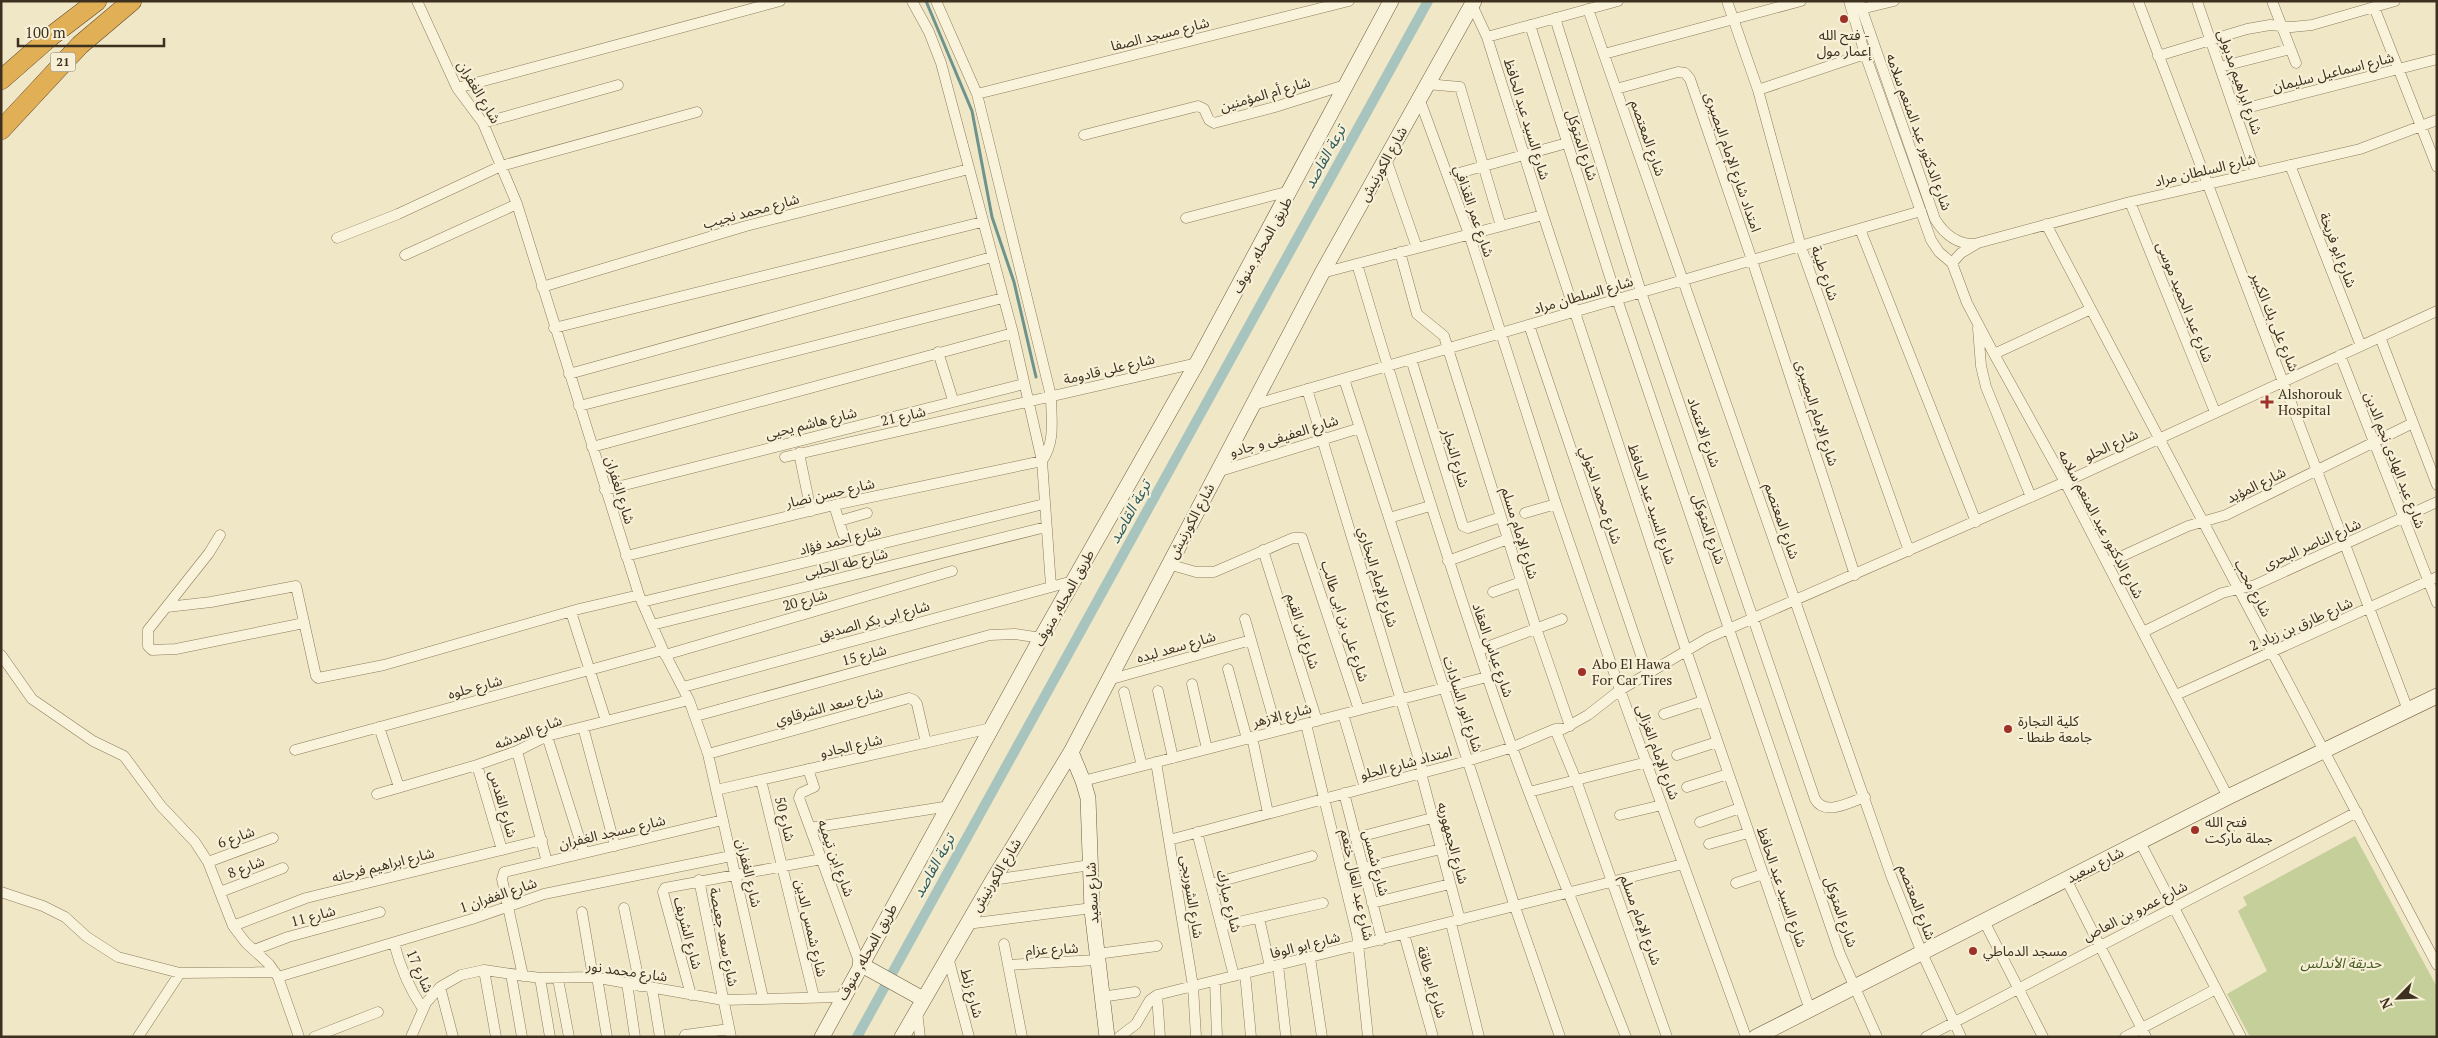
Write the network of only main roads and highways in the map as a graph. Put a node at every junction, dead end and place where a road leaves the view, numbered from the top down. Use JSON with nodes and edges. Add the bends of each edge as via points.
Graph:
{"nodes":[{"id":1,"x":97,"y":1,"type":"edge"},
{"id":2,"x":132,"y":1,"type":"edge"},
{"id":3,"x":1391,"y":1,"type":"edge"},
{"id":4,"x":1473,"y":3,"type":"edge"},
{"id":5,"x":1,"y":80,"type":"edge"},
{"id":6,"x":1,"y":130,"type":"edge"},
{"id":7,"x":2437,"y":696,"type":"edge"},
{"id":8,"x":1071,"y":752,"type":"junction"},
{"id":9,"x":864,"y":967,"type":"junction"},
{"id":10,"x":917,"y":1001,"type":"junction"},
{"id":11,"x":822,"y":1037,"type":"edge"},
{"id":12,"x":902,"y":1037,"type":"edge"},
{"id":13,"x":1106,"y":1037,"type":"edge"},
{"id":14,"x":1756,"y":1037,"type":"edge"}],
"edges":[{"from":1,"to":5,"type":"highway","number":"21"},
{"from":2,"to":6,"type":"highway","number":"21","via":[[80,45]]},
{"from":3,"to":9,"type":"main road","name":"طريق المحله, منوف","via":[[1291,191],[991,728]]},
{"from":4,"to":8,"type":"main road","name":"شارع الكورنيش","via":[[1322,273]]},
{"from":7,"to":14,"type":"main road","name":"شارع سعيد","via":[[2228,797]]},
{"from":8,"to":10,"type":"main road","name":"شارع الكورنيش","via":[[948,957]]},
{"from":8,"to":13,"type":"main road","name":"شارع سعيد","via":[[1088,798],[1092,908],[1097,957],[1103,977],[1101,997]]},
{"from":9,"to":10,"type":"main road"},
{"from":9,"to":11,"type":"main road","name":"طريق المحله, منوف","via":[[842,997]]},
{"from":10,"to":12,"type":"main road","name":"شارع الكورنيش"}]}
